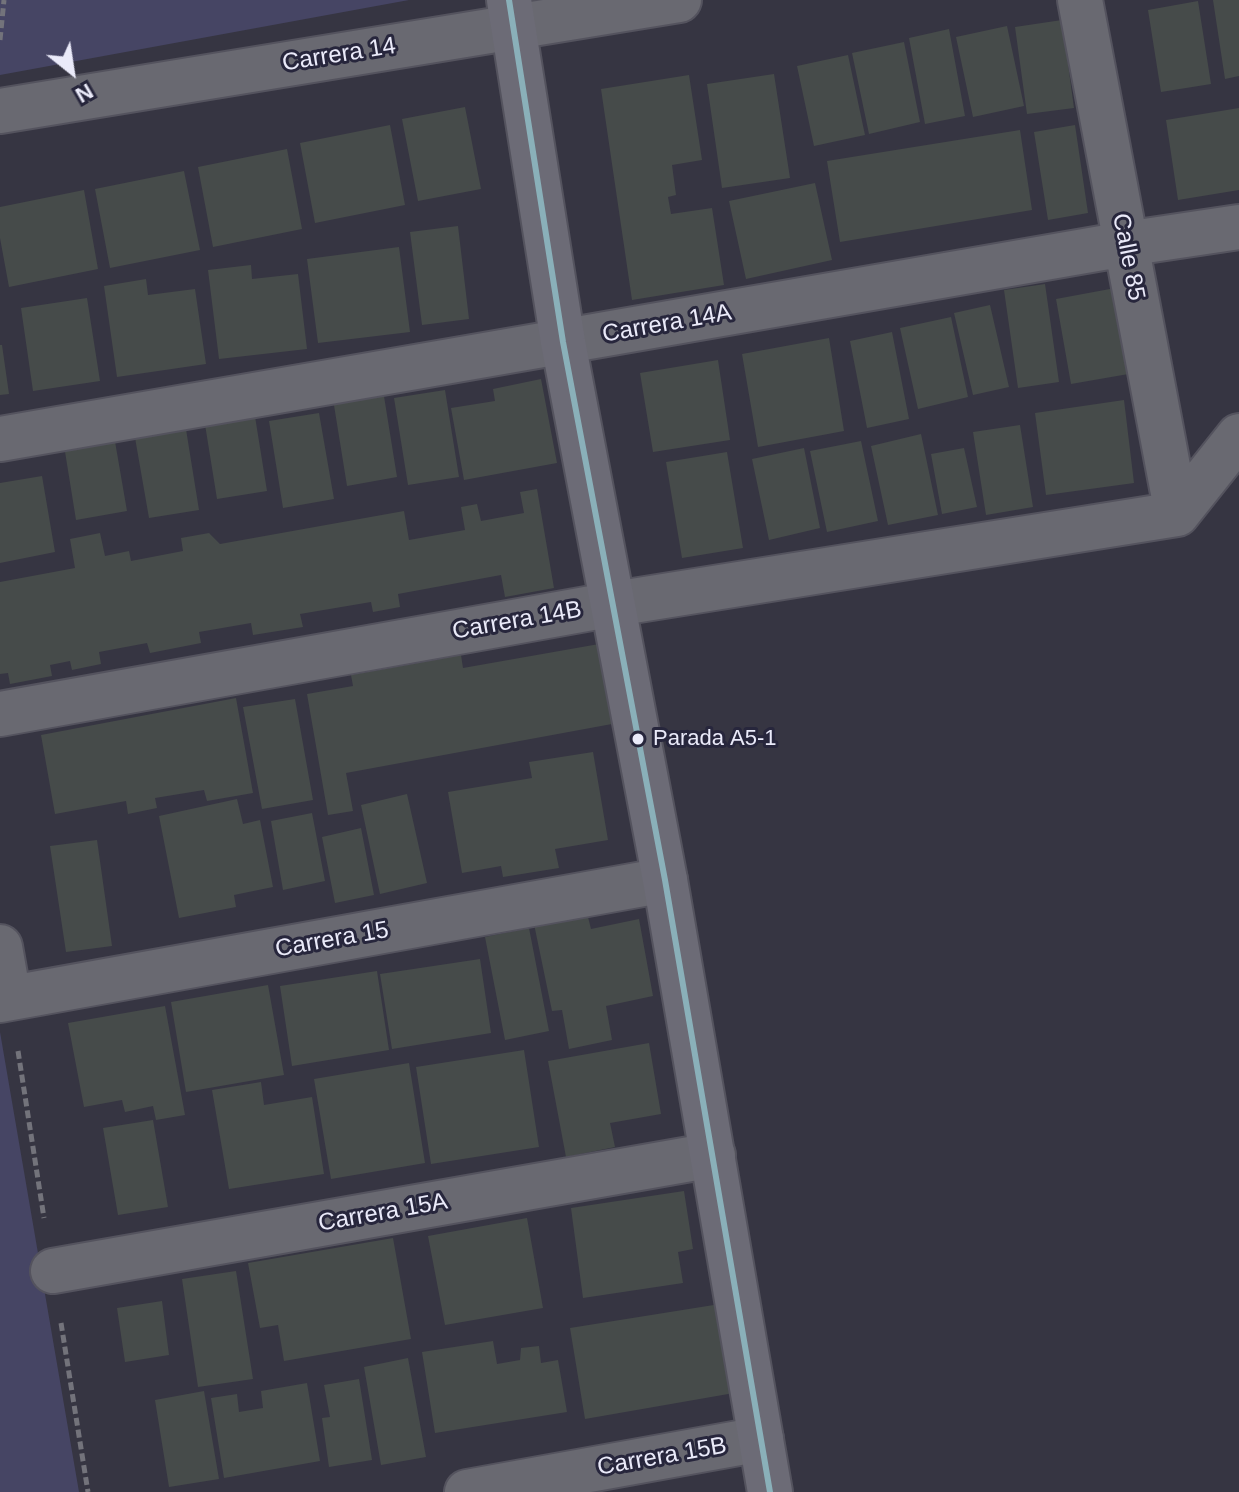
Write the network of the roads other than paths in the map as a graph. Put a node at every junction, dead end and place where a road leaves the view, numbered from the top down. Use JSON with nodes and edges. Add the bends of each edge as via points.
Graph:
{"nodes":[{"id":1,"x":679,"y":0,"type":"edge"},
{"id":2,"x":1080,"y":0,"type":"edge"},
{"id":3,"x":511,"y":13,"type":"edge"},
{"id":4,"x":0,"y":111,"type":"edge"},
{"id":5,"x":1239,"y":227,"type":"edge"},
{"id":6,"x":1125,"y":244,"type":"junction"},
{"id":7,"x":563,"y":342,"type":"junction"},
{"id":8,"x":1239,"y":436,"type":"edge"},
{"id":9,"x":0,"y":439,"type":"edge"},
{"id":10,"x":1177,"y":514,"type":"junction"},
{"id":11,"x":614,"y":604,"type":"junction"},
{"id":12,"x":0,"y":714,"type":"edge"},
{"id":13,"x":665,"y":880,"type":"junction"},
{"id":14,"x":0,"y":947,"type":"edge"},
{"id":15,"x":5,"y":999,"type":"edge"},
{"id":16,"x":713,"y":1155,"type":"junction"},
{"id":17,"x":53,"y":1271,"type":"dead end"},
{"id":18,"x":761,"y":1439,"type":"junction"},
{"id":19,"x":467,"y":1492,"type":"edge"},
{"id":20,"x":770,"y":1492,"type":"edge"}],
"edges":[{"from":1,"to":3,"type":"street","name":"Carrera 14"},
{"from":2,"to":6,"type":"street","name":"Calle 85"},
{"from":3,"to":4,"type":"street","name":"Carrera 14"},
{"from":3,"to":7,"type":"street"},
{"from":5,"to":6,"type":"street","name":"Carrera 14A"},
{"from":6,"to":7,"type":"street","name":"Carrera 14A"},
{"from":6,"to":10,"type":"street","name":"Calle 85"},
{"from":7,"to":9,"type":"street","name":"Carrera 14A"},
{"from":7,"to":11,"type":"street"},
{"from":8,"to":10,"type":"street"},
{"from":10,"to":11,"type":"street","name":"Carrera 14B"},
{"from":11,"to":12,"type":"street","name":"Carrera 14B"},
{"from":11,"to":13,"type":"street"},
{"from":13,"to":15,"type":"street","name":"Carrera 15"},
{"from":13,"to":16,"type":"street"},
{"from":14,"to":15,"type":"street"},
{"from":16,"to":17,"type":"street","name":"Carrera 15A"},
{"from":16,"to":18,"type":"street"},
{"from":18,"to":19,"type":"street","name":"Carrera 15B"},
{"from":18,"to":20,"type":"street"}]}
